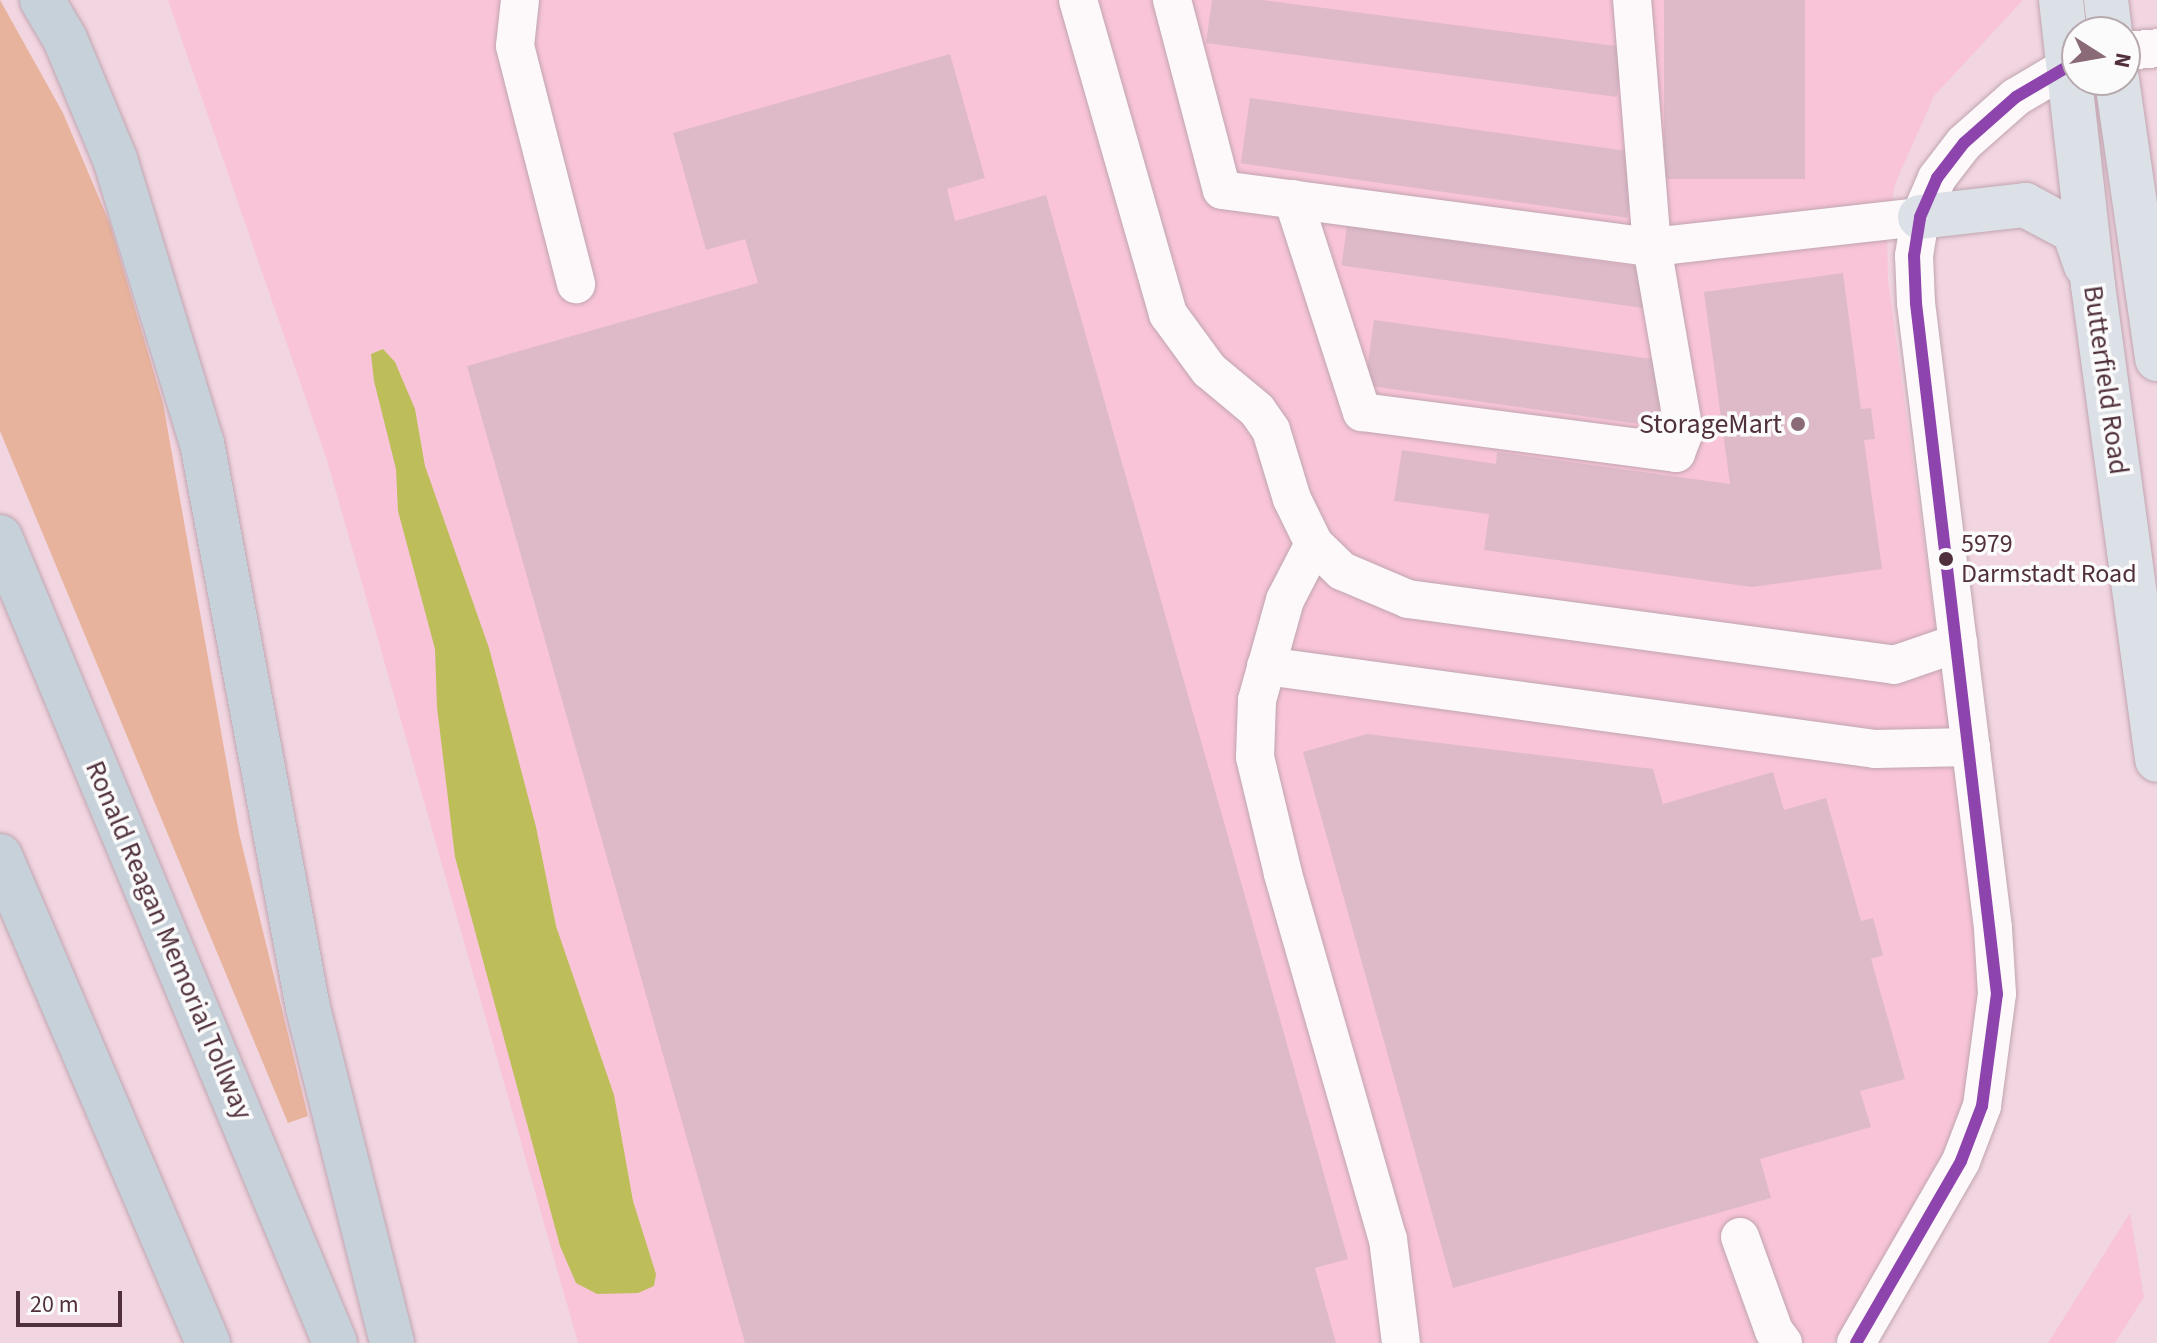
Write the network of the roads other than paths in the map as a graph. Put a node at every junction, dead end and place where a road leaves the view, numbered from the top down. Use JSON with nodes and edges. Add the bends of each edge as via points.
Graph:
{"nodes":[{"id":1,"x":42,"y":0,"type":"edge"},
{"id":2,"x":520,"y":0,"type":"edge"},
{"id":3,"x":1078,"y":0,"type":"edge"},
{"id":4,"x":1172,"y":0,"type":"edge"},
{"id":5,"x":1632,"y":0,"type":"edge"},
{"id":6,"x":2061,"y":69,"type":"edge"},
{"id":7,"x":2076,"y":96,"type":"edge"},
{"id":8,"x":2119,"y":96,"type":"edge"},
{"id":9,"x":1293,"y":199,"type":"junction"},
{"id":10,"x":1920,"y":217,"type":"junction"},
{"id":11,"x":1652,"y":247,"type":"junction"},
{"id":12,"x":576,"y":284,"type":"dead end"},
{"id":13,"x":2093,"y":285,"type":"junction"},
{"id":14,"x":2157,"y":359,"type":"edge"},
{"id":15,"x":0,"y":537,"type":"edge"},
{"id":16,"x":1314,"y":544,"type":"junction"},
{"id":17,"x":1958,"y":643,"type":"junction"},
{"id":18,"x":1266,"y":666,"type":"junction"},
{"id":19,"x":1971,"y":747,"type":"junction"},
{"id":20,"x":2157,"y":760,"type":"edge"},
{"id":21,"x":0,"y":856,"type":"edge"},
{"id":22,"x":0,"y":894,"type":"edge"},
{"id":23,"x":53,"y":977,"type":"junction"},
{"id":24,"x":1740,"y":1237,"type":"dead end"},
{"id":25,"x":208,"y":1343,"type":"edge"},
{"id":26,"x":335,"y":1343,"type":"edge"},
{"id":27,"x":392,"y":1343,"type":"edge"},
{"id":28,"x":1401,"y":1343,"type":"edge"},
{"id":29,"x":1783,"y":1343,"type":"edge"},
{"id":30,"x":1856,"y":1343,"type":"edge"}],
"edges":[{"from":1,"to":27,"type":"highway","via":[[65,39],[115,159],[202,443],[308,1008]]},
{"from":2,"to":12,"type":"street","via":[[515,46]]},
{"from":3,"to":16,"type":"street","via":[[1168,314],[1209,370],[1264,420]]},
{"from":4,"to":9,"type":"street","via":[[1222,190]]},
{"from":5,"to":11,"type":"street"},
{"from":6,"to":10,"type":"street","via":[[2016,97],[1964,143],[1937,178]]},
{"from":7,"to":13,"type":"main road","name":"Butterfield Road"},
{"from":8,"to":14,"type":"main road","name":"Butterfield Road"},
{"from":9,"to":11,"type":"street"},
{"from":9,"to":11,"type":"street","via":[[1362,412],[1676,453],[1684,432]]},
{"from":10,"to":11,"type":"street"},
{"from":10,"to":13,"type":"main road","via":[[2025,205],[2074,231]]},
{"from":10,"to":17,"type":"street","via":[[1914,256],[1916,303]]},
{"from":13,"to":20,"type":"main road","name":"Butterfield Road"},
{"from":15,"to":26,"type":"highway","name":"Ronald Reagan Memorial Tollway"},
{"from":16,"to":17,"type":"street","via":[[1342,571],[1377,590],[1453,606],[1894,665]]},
{"from":16,"to":18,"type":"street","via":[[1285,600]]},
{"from":17,"to":19,"type":"street"},
{"from":18,"to":19,"type":"street","via":[[1875,749]]},
{"from":18,"to":28,"type":"street","via":[[1253,730],[1255,757],[1283,874],[1388,1239]]},
{"from":19,"to":30,"type":"street","via":[[1997,994],[1982,1106],[1961,1161]]},
{"from":21,"to":23,"type":"highway"},
{"from":22,"to":23,"type":"highway"},
{"from":23,"to":25,"type":"highway"},
{"from":24,"to":29,"type":"street"}]}
